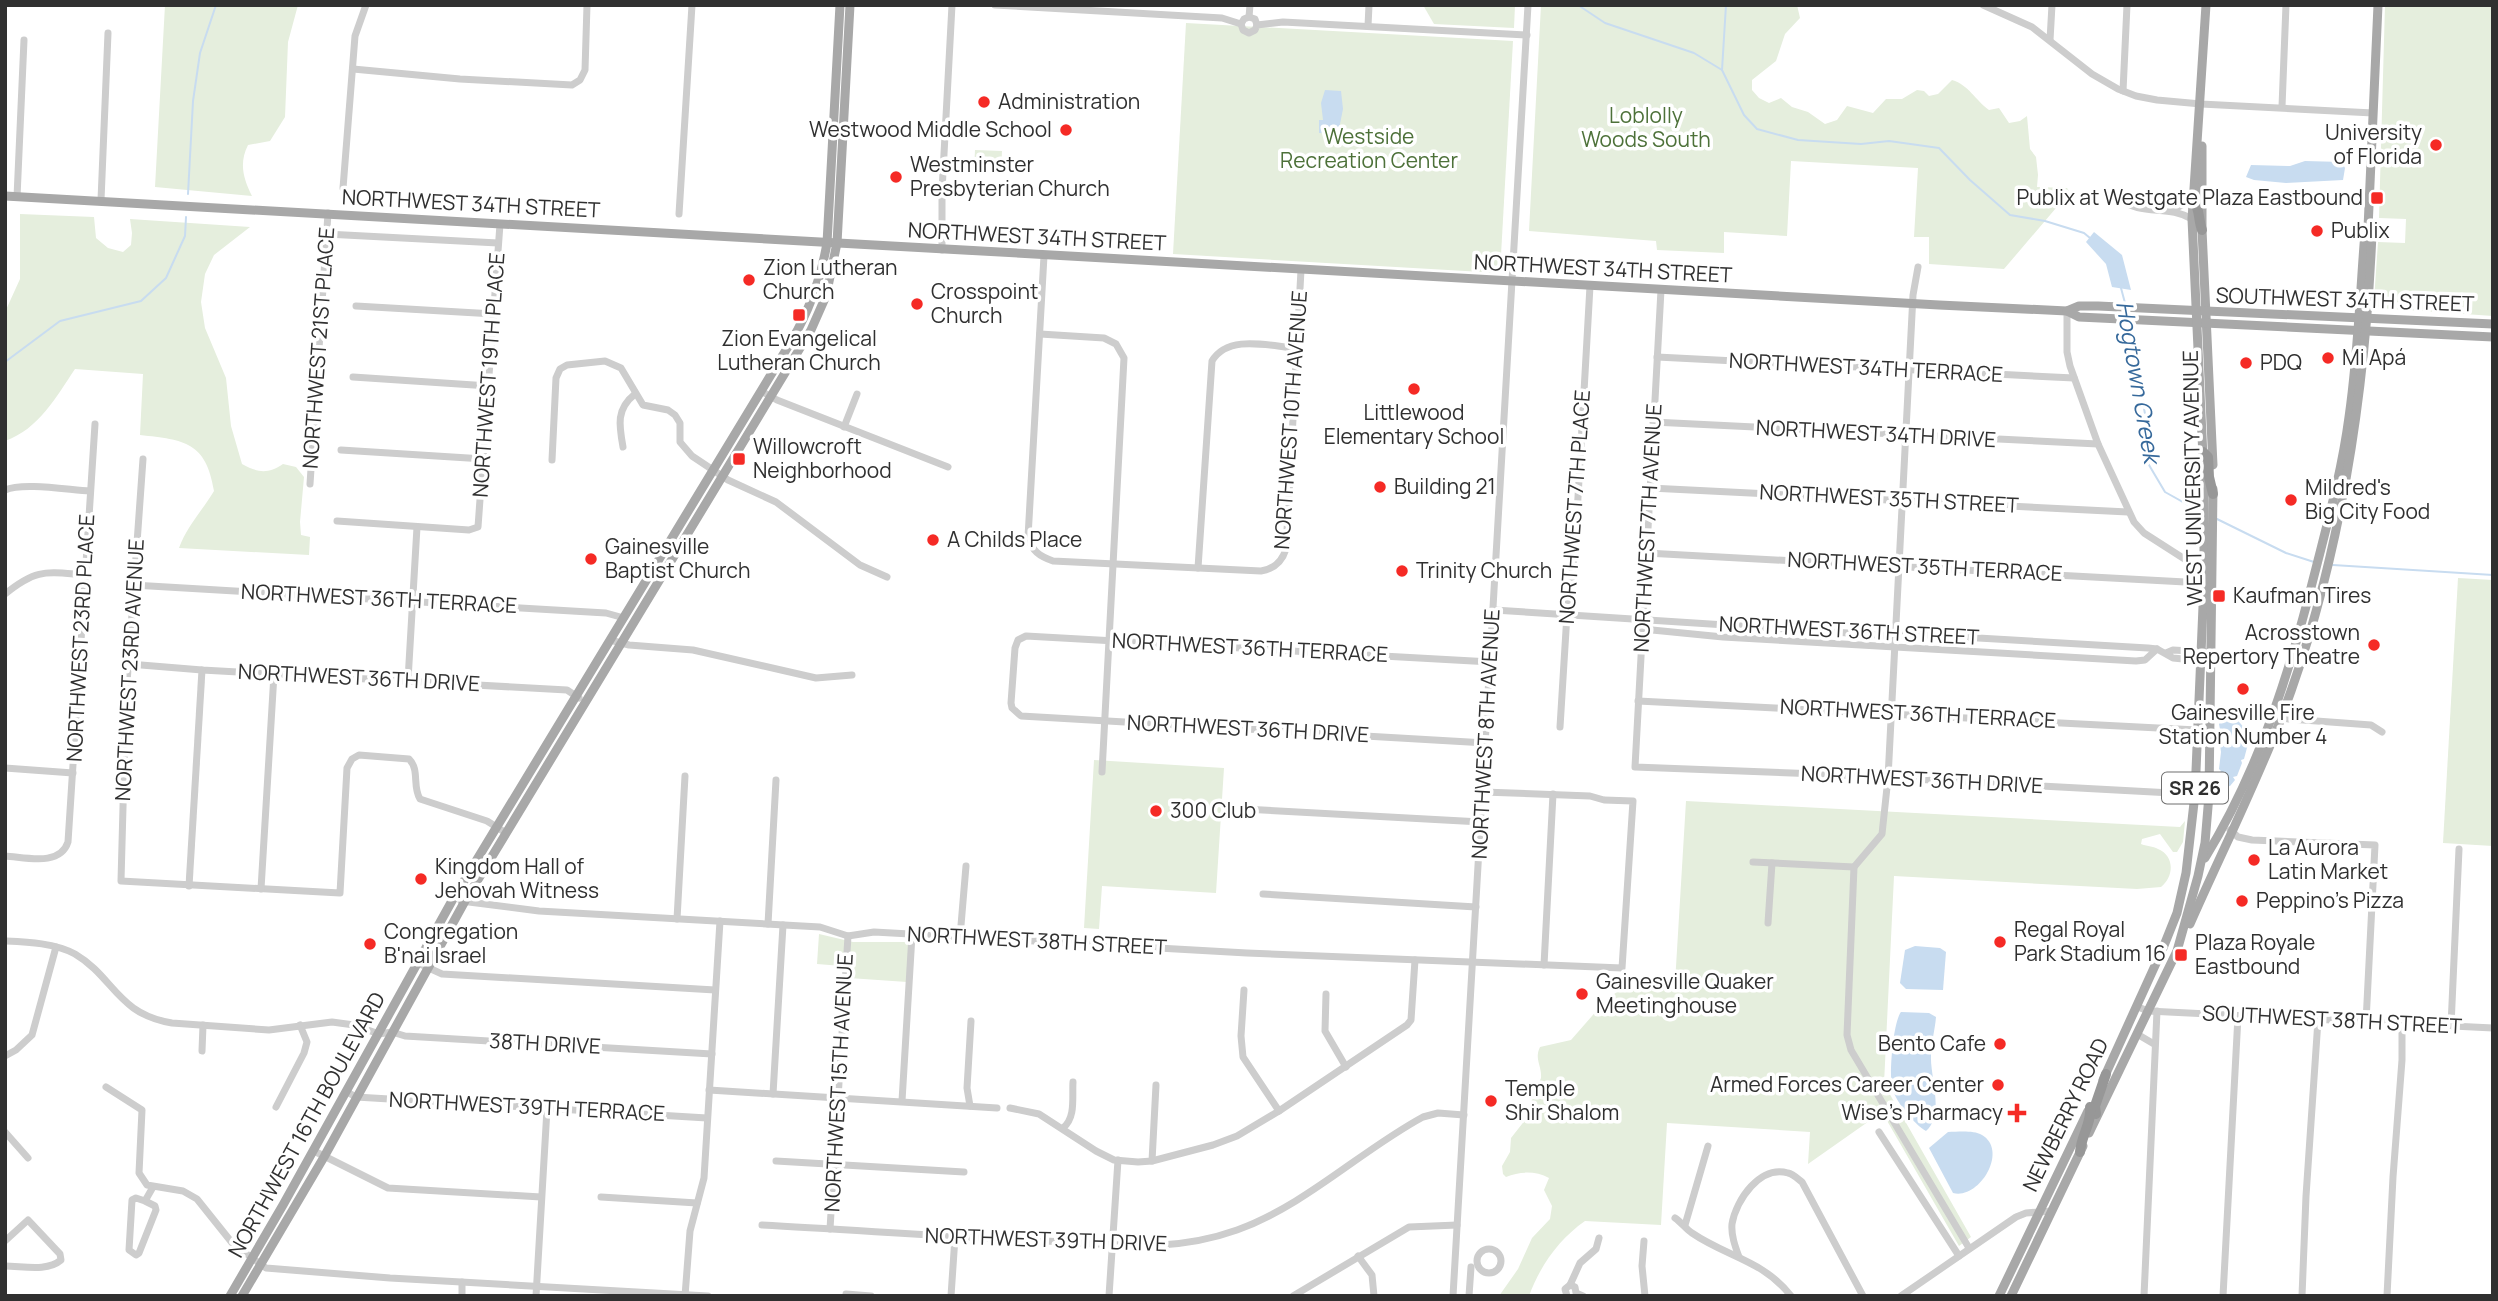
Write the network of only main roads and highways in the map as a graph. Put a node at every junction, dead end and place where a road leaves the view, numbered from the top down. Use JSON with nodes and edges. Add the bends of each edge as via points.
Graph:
{"nodes":[{"id":1,"x":840,"y":5,"type":"edge"},
{"id":2,"x":850,"y":5,"type":"edge"},
{"id":3,"x":2206,"y":5,"type":"edge"},
{"id":4,"x":2378,"y":5,"type":"edge"},
{"id":5,"x":2201,"y":104,"type":"junction"},
{"id":6,"x":840,"y":113,"type":"junction"},
{"id":7,"x":5,"y":196,"type":"edge"},
{"id":8,"x":2193,"y":199,"type":"junction"},
{"id":9,"x":2202,"y":230,"type":"junction"},
{"id":10,"x":832,"y":243,"type":"junction"},
{"id":11,"x":2067,"y":311,"type":"junction"},
{"id":12,"x":2201,"y":311,"type":"junction"},
{"id":13,"x":2363,"y":318,"type":"junction"},
{"id":14,"x":2202,"y":323,"type":"junction"},
{"id":15,"x":2493,"y":324,"type":"edge"},
{"id":16,"x":2362,"y":329,"type":"junction"},
{"id":17,"x":2493,"y":337,"type":"edge"},
{"id":18,"x":2203,"y":452,"type":"joint"},
{"id":19,"x":718,"y":474,"type":"junction"},
{"id":20,"x":2209,"y":494,"type":"junction"},
{"id":21,"x":2209,"y":567,"type":"junction"},
{"id":22,"x":2206,"y":656,"type":"junction"},
{"id":23,"x":2277,"y":718,"type":"junction"},
{"id":24,"x":2266,"y":732,"type":"junction"},
{"id":25,"x":2263,"y":761,"type":"junction"},
{"id":26,"x":2201,"y":864,"type":"junction"},
{"id":27,"x":2177,"y":913,"type":"junction"},
{"id":28,"x":2164,"y":948,"type":"joint"},
{"id":29,"x":2177,"y":951,"type":"junction"},
{"id":30,"x":2152,"y":1011,"type":"joint"},
{"id":31,"x":2106,"y":1074,"type":"junction"},
{"id":32,"x":2090,"y":1107,"type":"junction"},
{"id":33,"x":2097,"y":1117,"type":"junction"},
{"id":34,"x":2080,"y":1153,"type":"junction"},
{"id":35,"x":230,"y":1296,"type":"edge"},
{"id":36,"x":242,"y":1296,"type":"edge"},
{"id":37,"x":1998,"y":1296,"type":"edge"},
{"id":38,"x":2011,"y":1296,"type":"edge"}],
"edges":[{"from":1,"to":6,"type":"main road"},
{"from":2,"to":6,"type":"main road"},
{"from":3,"to":5,"type":"main road","name":"WEST UNIVERSITY AVENUE","number":"SR 26"},
{"from":4,"to":13,"type":"main road","via":[[2368,228],[2372,233]]},
{"from":5,"to":8,"type":"main road","name":"WEST UNIVERSITY AVENUE","number":"SR 26"},
{"from":5,"to":9,"type":"main road","name":"WEST UNIVERSITY AVENUE","number":"SR 26"},
{"from":6,"to":10,"type":"main road"},
{"from":7,"to":10,"type":"main road","name":"NORTHWEST 34TH STREET"},
{"from":8,"to":9,"type":"highway"},
{"from":8,"to":12,"type":"main road","name":"WEST UNIVERSITY AVENUE","number":"SR 26"},
{"from":9,"to":12,"type":"main road","name":"WEST UNIVERSITY AVENUE","number":"SR 26"},
{"from":10,"to":11,"type":"main road","name":"NORTHWEST 34TH STREET"},
{"from":10,"to":19,"type":"main road","name":"NORTHWEST 16TH BOULEVARD","via":[[809,309]]},
{"from":10,"to":19,"type":"main road","name":"NORTHWEST 16TH BOULEVARD","via":[[831,277],[818,315],[772,398]]},
{"from":11,"to":12,"type":"main road","name":"NORTHWEST 34TH STREET","via":[[2079,306]]},
{"from":11,"to":14,"type":"main road","name":"NORTHWEST 34TH STREET","via":[[2079,317]]},
{"from":12,"to":13,"type":"main road","name":"SOUTHWEST 34TH STREET"},
{"from":12,"to":14,"type":"main road","name":"WEST UNIVERSITY AVENUE","number":"SR 26"},
{"from":13,"to":15,"type":"main road","name":"SOUTHWEST 34TH STREET"},
{"from":13,"to":16,"type":"main road"},
{"from":14,"to":16,"type":"main road","name":"SOUTHWEST 34TH STREET"},
{"from":14,"to":18,"type":"main road","name":"WEST UNIVERSITY AVENUE","number":"SR 26"},
{"from":14,"to":20,"type":"main road","name":"WEST UNIVERSITY AVENUE","number":"SR 26"},
{"from":16,"to":17,"type":"main road","name":"SOUTHWEST 34TH STREET"},
{"from":16,"to":23,"type":"main road","via":[[2355,430],[2320,575]]},
{"from":18,"to":20,"type":"highway","via":[[2208,454]]},
{"from":19,"to":35,"type":"main road","name":"NORTHWEST 16TH BOULEVARD","via":[[610,640],[453,899]]},
{"from":19,"to":36,"type":"main road","name":"NORTHWEST 16TH BOULEVARD","via":[[465,901]]},
{"from":20,"to":21,"type":"main road","name":"WEST UNIVERSITY AVENUE","number":"SR 26"},
{"from":21,"to":22,"type":"main road","name":"WEST UNIVERSITY AVENUE","number":"SR 26"},
{"from":21,"to":22,"type":"main road","name":"WEST UNIVERSITY AVENUE","number":"SR 26","via":[[2204,583]]},
{"from":22,"to":26,"type":"main road","name":"WEST UNIVERSITY AVENUE","number":"SR 26","via":[[2209,795]]},
{"from":22,"to":27,"type":"main road","name":"WEST UNIVERSITY AVENUE","number":"SR 26","via":[[2195,794]]},
{"from":23,"to":24,"type":"main road"},
{"from":23,"to":25,"type":"main road"},
{"from":24,"to":25,"type":"main road","via":[[2269,739]]},
{"from":24,"to":26,"type":"main road","via":[[2225,824]]},
{"from":25,"to":29,"type":"main road"},
{"from":26,"to":27,"type":"main road"},
{"from":26,"to":29,"type":"main road","name":"WEST UNIVERSITY AVENUE","number":"SR 26"},
{"from":27,"to":28,"type":"main road","name":"WEST UNIVERSITY AVENUE","number":"SR 26"},
{"from":28,"to":31,"type":"main road","name":"NEWBERRY ROAD","number":"SR 26"},
{"from":29,"to":30,"type":"main road","name":"WEST UNIVERSITY AVENUE","number":"SR 26"},
{"from":30,"to":33,"type":"main road","name":"NEWBERRY ROAD","number":"SR 26"},
{"from":31,"to":32,"type":"main road","name":"NEWBERRY ROAD","number":"SR 26"},
{"from":31,"to":33,"type":"highway","via":[[2095,1106]]},
{"from":32,"to":34,"type":"highway"},
{"from":32,"to":37,"type":"main road","name":"NEWBERRY ROAD","number":"SR 26"},
{"from":33,"to":34,"type":"main road","name":"NEWBERRY ROAD","number":"SR 26"},
{"from":34,"to":38,"type":"main road","name":"NEWBERRY ROAD","number":"SR 26"}]}
